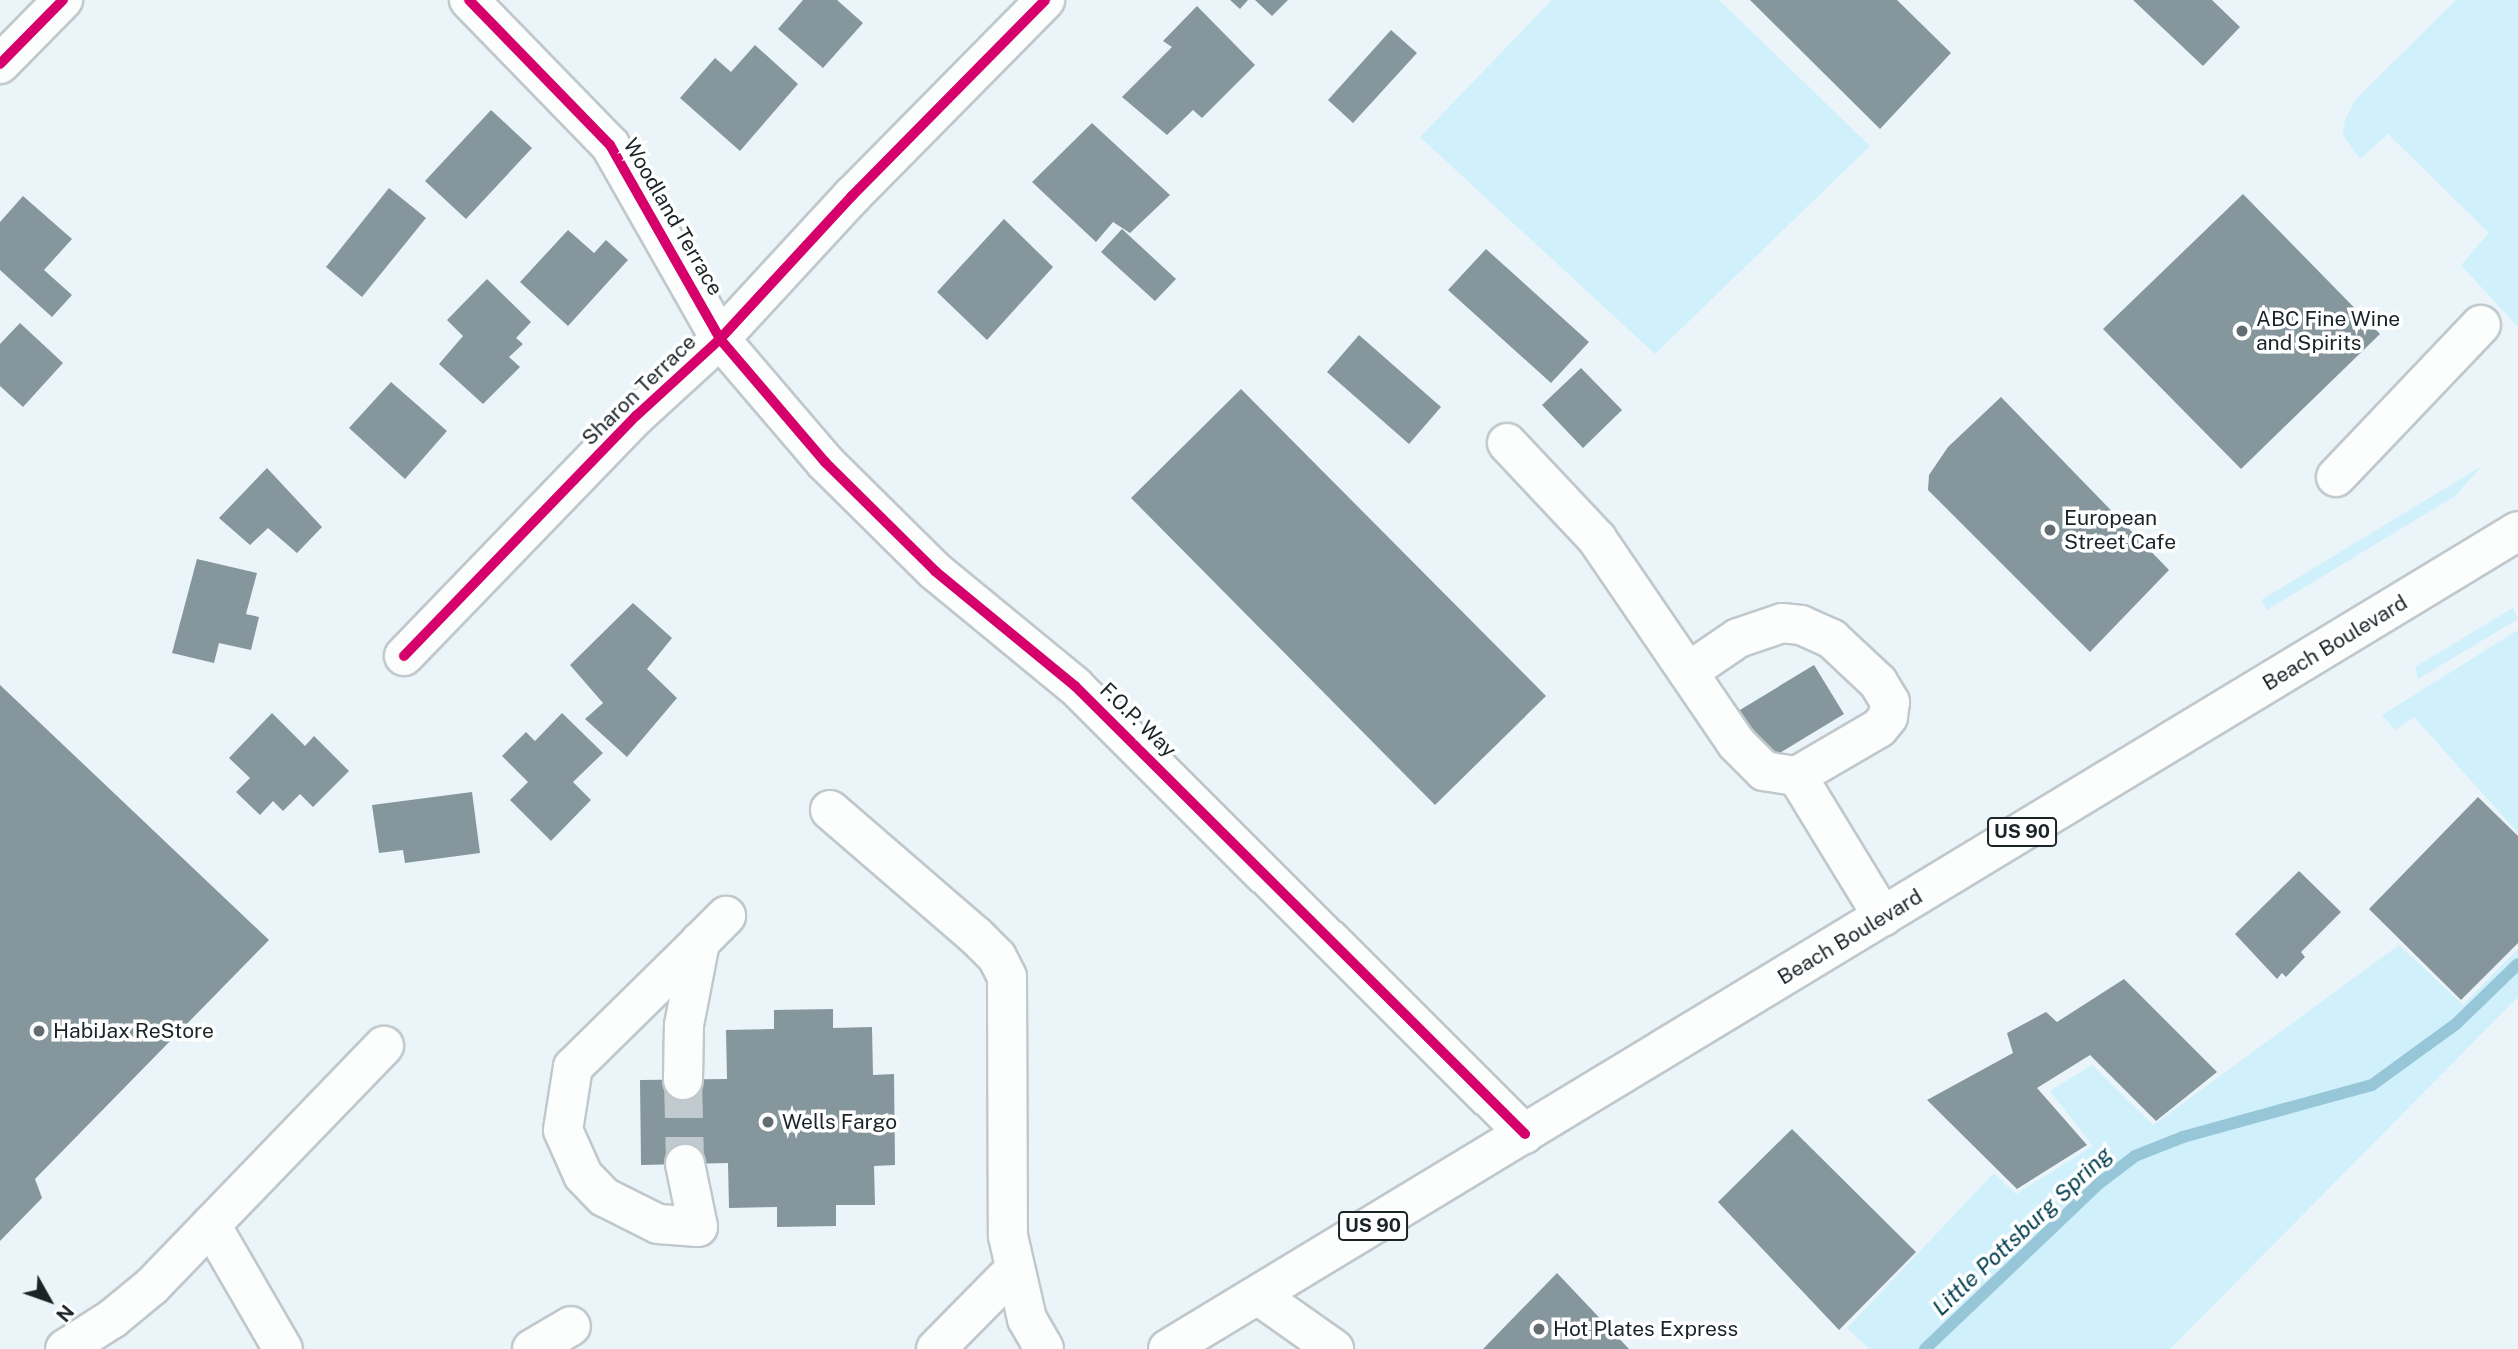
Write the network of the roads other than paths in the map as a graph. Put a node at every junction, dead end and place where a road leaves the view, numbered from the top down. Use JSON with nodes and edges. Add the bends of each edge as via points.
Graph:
{"nodes":[{"id":1,"x":63,"y":0,"type":"edge"},
{"id":2,"x":469,"y":0,"type":"edge"},
{"id":3,"x":1045,"y":0,"type":"edge"},
{"id":4,"x":0,"y":64,"type":"edge"},
{"id":5,"x":2480,"y":325,"type":"dead end"},
{"id":6,"x":720,"y":339,"type":"junction"},
{"id":7,"x":1507,"y":443,"type":"dead end"},
{"id":8,"x":2336,"y":477,"type":"dead end"},
{"id":9,"x":2518,"y":531,"type":"edge"},
{"id":10,"x":404,"y":656,"type":"dead end"},
{"id":11,"x":1688,"y":672,"type":"junction"},
{"id":12,"x":1797,"y":776,"type":"junction"},
{"id":13,"x":830,"y":810,"type":"dead end"},
{"id":14,"x":1883,"y":917,"type":"junction"},
{"id":15,"x":384,"y":1046,"type":"dead end"},
{"id":16,"x":683,"y":1080,"type":"tunnel mouth"},
{"id":17,"x":1525,"y":1134,"type":"junction"},
{"id":18,"x":685,"y":1164,"type":"tunnel mouth"},
{"id":19,"x":211,"y":1225,"type":"junction"},
{"id":20,"x":1013,"y":1271,"type":"junction"},
{"id":21,"x":1259,"y":1296,"type":"junction"},
{"id":22,"x":571,"y":1326,"type":"dead end"},
{"id":23,"x":1175,"y":1347,"type":"edge"},
{"id":24,"x":65,"y":1349,"type":"edge"},
{"id":25,"x":284,"y":1349,"type":"edge"},
{"id":26,"x":532,"y":1349,"type":"edge"},
{"id":27,"x":936,"y":1349,"type":"edge"},
{"id":28,"x":1044,"y":1349,"type":"edge"},
{"id":29,"x":1334,"y":1349,"type":"edge"}],
"edges":[{"from":1,"to":4,"type":"main road"},
{"from":2,"to":6,"type":"main road","name":"Woodland Terrace","via":[[610,145]]},
{"from":3,"to":6,"type":"main road","name":"Sharon Terrace","via":[[852,196]]},
{"from":5,"to":8,"type":"main road"},
{"from":6,"to":10,"type":"main road","name":"Sharon Terrace","via":[[636,416]]},
{"from":6,"to":17,"type":"main road","name":"F.O.P. Way","via":[[825,462],[909,548],[1085,695]]},
{"from":7,"to":11,"type":"main road","via":[[1597,539]]},
{"from":9,"to":14,"type":"main road","name":"Beach Boulevard","number":"US 90"},
{"from":11,"to":12,"type":"main road","via":[[1736,743],[1764,771]]},
{"from":11,"to":12,"type":"main road","via":[[1738,638],[1782,623],[1801,625],[1832,639],[1878,682],[1890,702],[1888,718],[1879,728]]},
{"from":12,"to":14,"type":"main road"},
{"from":13,"to":20,"type":"main road","via":[[975,935],[997,957],[1007,976],[1007,1209]]},
{"from":14,"to":17,"type":"main road","name":"Beach Boulevard","number":"US 90"},
{"from":15,"to":19,"type":"main road"},
{"from":16,"to":18,"type":"main road","via":[[684,1025],[713,929],[572,1067],[562,1130],[583,1175],[604,1197],[658,1224],[698,1227]]},
{"from":17,"to":21,"type":"main road","name":"Beach Boulevard","number":"US 90"},
{"from":19,"to":24,"type":"main road","via":[[130,1306]]},
{"from":19,"to":25,"type":"main road"},
{"from":20,"to":27,"type":"main road"},
{"from":20,"to":28,"type":"main road","via":[[1027,1319]]},
{"from":21,"to":23,"type":"main road","name":"Beach Boulevard","number":"US 90"},
{"from":21,"to":29,"type":"main road"},
{"from":22,"to":26,"type":"main road"}]}
